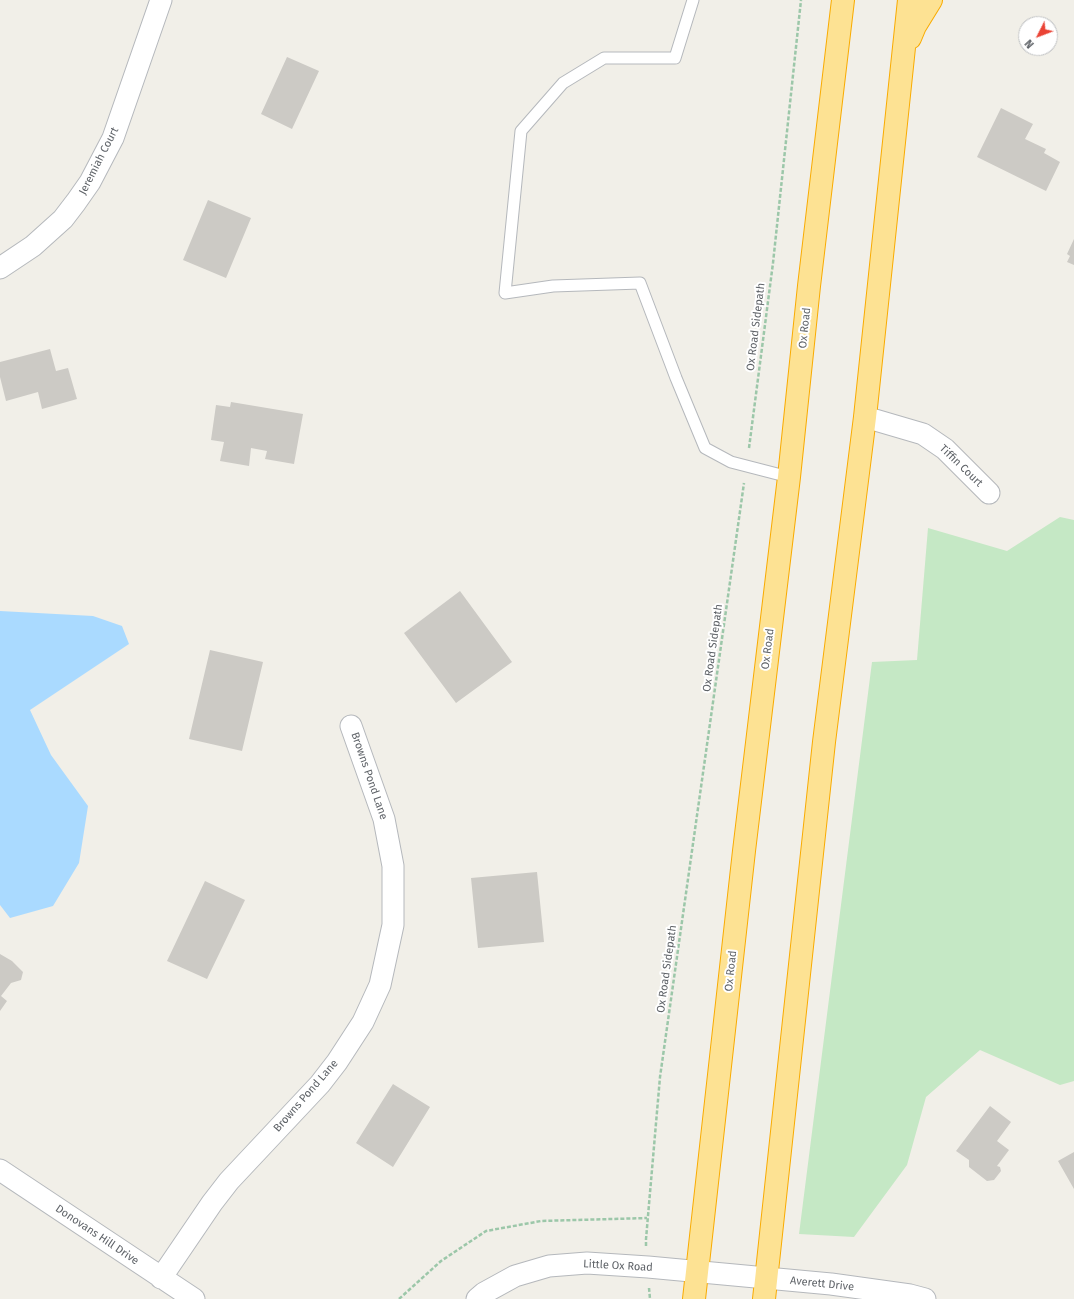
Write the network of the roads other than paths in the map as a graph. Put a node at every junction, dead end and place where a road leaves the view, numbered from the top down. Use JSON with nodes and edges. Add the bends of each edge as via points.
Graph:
{"nodes":[{"id":1,"x":160,"y":0,"type":"edge"},
{"id":2,"x":693,"y":0,"type":"edge"},
{"id":3,"x":843,"y":0,"type":"edge"},
{"id":4,"x":909,"y":0,"type":"edge"},
{"id":5,"x":931,"y":0,"type":"edge"},
{"id":6,"x":903,"y":57,"type":"junction"},
{"id":7,"x":0,"y":268,"type":"edge"},
{"id":8,"x":865,"y":417,"type":"junction"},
{"id":9,"x":789,"y":477,"type":"junction"},
{"id":10,"x":989,"y":493,"type":"dead end"},
{"id":11,"x":352,"y":726,"type":"dead end"},
{"id":12,"x":3,"y":1179,"type":"edge"},
{"id":13,"x":697,"y":1271,"type":"junction"},
{"id":14,"x":161,"y":1278,"type":"junction"},
{"id":15,"x":765,"y":1288,"type":"edge"},
{"id":16,"x":194,"y":1299,"type":"edge"},
{"id":17,"x":477,"y":1299,"type":"edge"},
{"id":18,"x":694,"y":1299,"type":"edge"},
{"id":19,"x":925,"y":1299,"type":"edge"}],
"edges":[{"from":1,"to":7,"type":"street","name":"Jeremiah Court","via":[[113,138],[90,182],[63,219],[33,246]]},
{"from":2,"to":9,"type":"lane","via":[[675,58],[604,58],[563,83],[521,130],[505,294],[553,286],[640,283],[705,448],[731,462]]},
{"from":3,"to":9,"type":"highway","name":"Ox Road"},
{"from":4,"to":6,"type":"highway"},
{"from":5,"to":6,"type":"highway","via":[[915,26]]},
{"from":6,"to":8,"type":"highway"},
{"from":8,"to":10,"type":"street","name":"Tiffin Court","via":[[923,434],[945,449]]},
{"from":8,"to":15,"type":"highway","via":[[824,742]]},
{"from":9,"to":13,"type":"highway","name":"Ox Road"},
{"from":11,"to":14,"type":"street","name":"Browns Pond Lane","via":[[384,819],[393,866],[393,925],[380,985],[363,1022],[338,1062],[229,1181]]},
{"from":12,"to":14,"type":"street","name":"Donovans Hill Drive"},
{"from":13,"to":15,"type":"street","name":"Little Ox Road"},
{"from":13,"to":17,"type":"street","name":"Little Ox Road","via":[[587,1263],[549,1266],[515,1276]]},
{"from":13,"to":18,"type":"highway","name":"Ox Road"},
{"from":14,"to":16,"type":"street","name":"Donovans Hill Drive"},
{"from":15,"to":19,"type":"street","name":"Averett Drive","via":[[840,1285]]}]}
